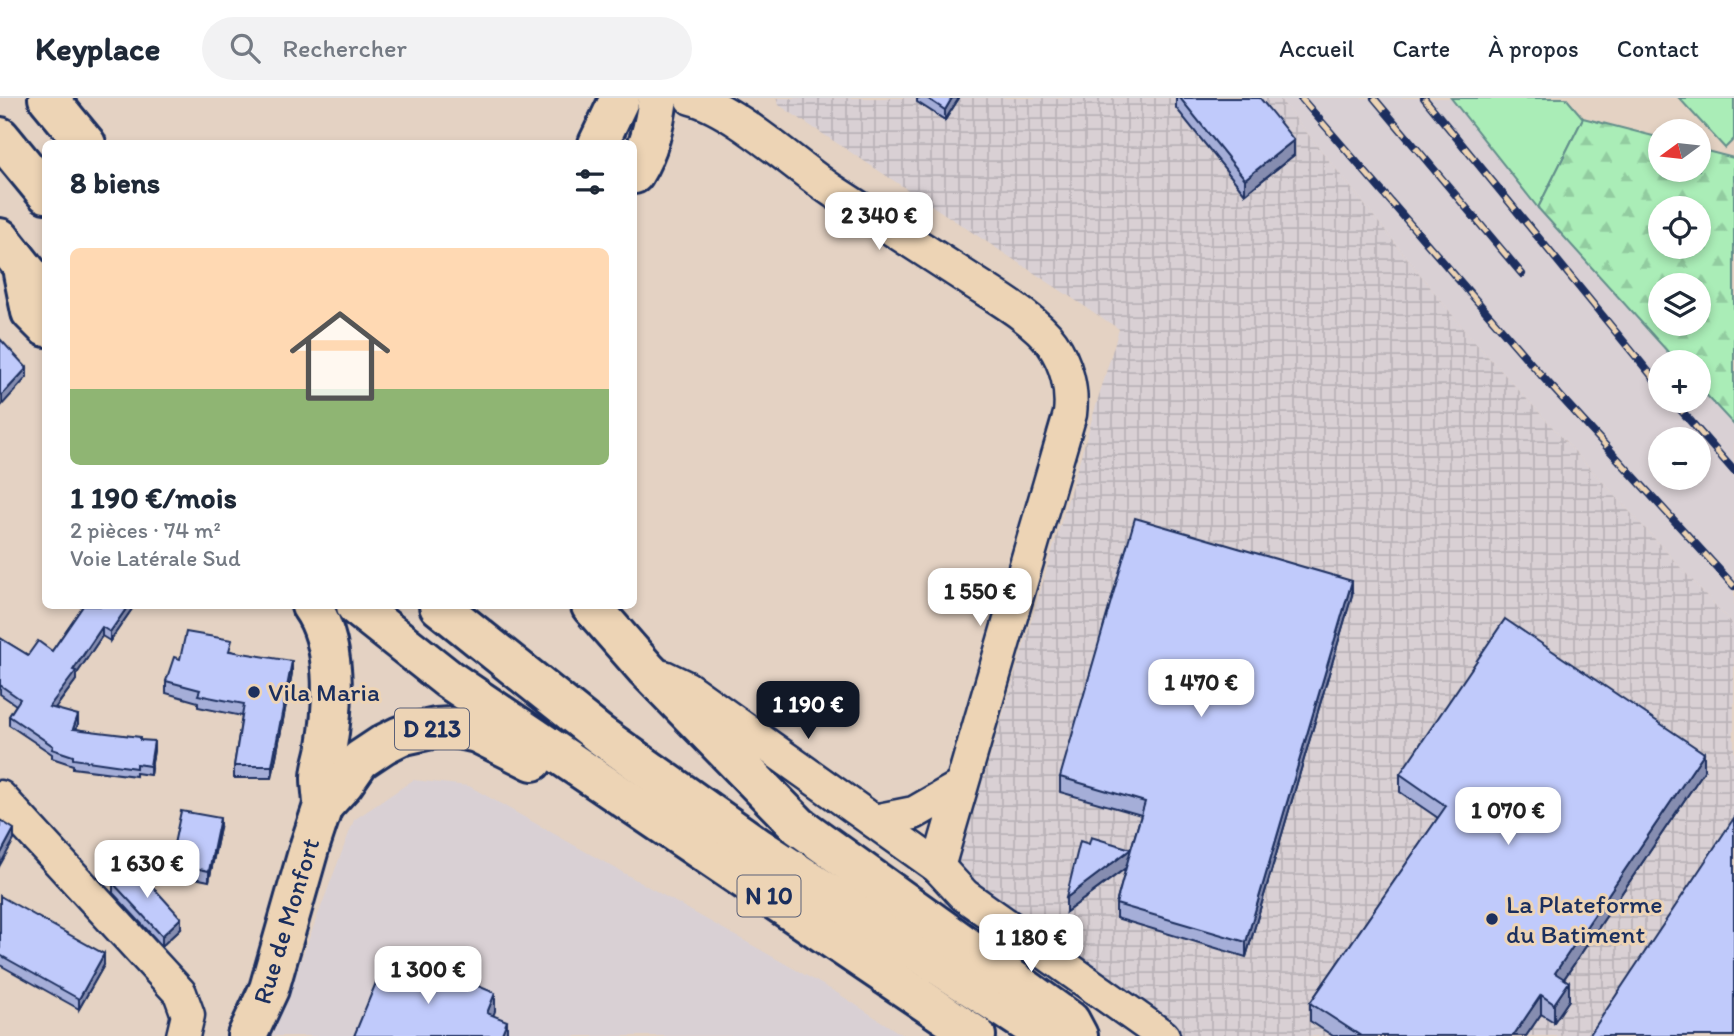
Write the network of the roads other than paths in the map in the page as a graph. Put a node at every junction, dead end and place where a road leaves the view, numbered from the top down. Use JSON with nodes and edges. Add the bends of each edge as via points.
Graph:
{"nodes":[{"id":1,"x":48,"y":98,"type":"edge"},
{"id":2,"x":620,"y":98,"type":"edge"},
{"id":3,"x":639,"y":98,"type":"edge"},
{"id":4,"x":658,"y":98,"type":"edge"},
{"id":5,"x":691,"y":98,"type":"edge"},
{"id":6,"x":0,"y":137,"type":"edge"},
{"id":7,"x":83,"y":140,"type":"edge"},
{"id":8,"x":600,"y":140,"type":"edge"},
{"id":9,"x":638,"y":141,"type":"edge"},
{"id":10,"x":42,"y":188,"type":"edge"},
{"id":11,"x":10,"y":251,"type":"edge"},
{"id":12,"x":42,"y":291,"type":"edge"},
{"id":13,"x":42,"y":323,"type":"edge"},
{"id":14,"x":313,"y":609,"type":"edge"},
{"id":15,"x":360,"y":609,"type":"edge"},
{"id":16,"x":443,"y":609,"type":"edge"},
{"id":17,"x":594,"y":609,"type":"edge"},
{"id":18,"x":646,"y":669,"type":"junction"},
{"id":19,"x":563,"y":757,"type":"junction"},
{"id":20,"x":961,"y":786,"type":"junction"},
{"id":21,"x":0,"y":797,"type":"edge"},
{"id":22,"x":323,"y":806,"type":"junction"},
{"id":23,"x":874,"y":821,"type":"junction"},
{"id":24,"x":938,"y":867,"type":"junction"},
{"id":25,"x":183,"y":1036,"type":"edge"},
{"id":26,"x":247,"y":1036,"type":"edge"},
{"id":27,"x":976,"y":1036,"type":"edge"},
{"id":28,"x":1047,"y":1036,"type":"edge"},
{"id":29,"x":1078,"y":1036,"type":"edge"},
{"id":30,"x":1163,"y":1036,"type":"edge"}],
"edges":[{"from":1,"to":7,"type":"main road"},
{"from":2,"to":8,"type":"main road"},
{"from":3,"to":9,"type":"main road","via":[[631,130]]},
{"from":4,"to":9,"type":"main road"},
{"from":5,"to":20,"type":"street","via":[[735,120],[1002,301],[1051,342],[1067,375],[1070,414]]},
{"from":6,"to":10,"type":"main road"},
{"from":11,"to":12,"type":"main road"},
{"from":11,"to":13,"type":"main road","via":[[31,312]]},
{"from":14,"to":22,"type":"main road","number":"D 213","via":[[330,670],[321,776]]},
{"from":15,"to":19,"type":"main road","number":"N 10","via":[[448,679]]},
{"from":16,"to":28,"type":"main road","number":"N 10","via":[[600,735],[759,849]]},
{"from":17,"to":18,"type":"main road"},
{"from":18,"to":23,"type":"street","via":[[687,688]]},
{"from":18,"to":29,"type":"main road","via":[[799,826],[1070,1021]]},
{"from":19,"to":22,"type":"main road","number":"D 213","via":[[534,762],[477,733],[436,728],[400,737],[368,754]]},
{"from":19,"to":27,"type":"main road","number":"N 10"},
{"from":20,"to":23,"type":"street","via":[[914,813]]},
{"from":20,"to":24,"type":"street"},
{"from":21,"to":25,"type":"street","via":[[180,993],[188,1015]]},
{"from":22,"to":26,"type":"main road","name":"Rue de Monfort","number":"D 213","via":[[269,989]]},
{"from":23,"to":24,"type":"street"},
{"from":24,"to":30,"type":"street","via":[[964,895]]}]}
